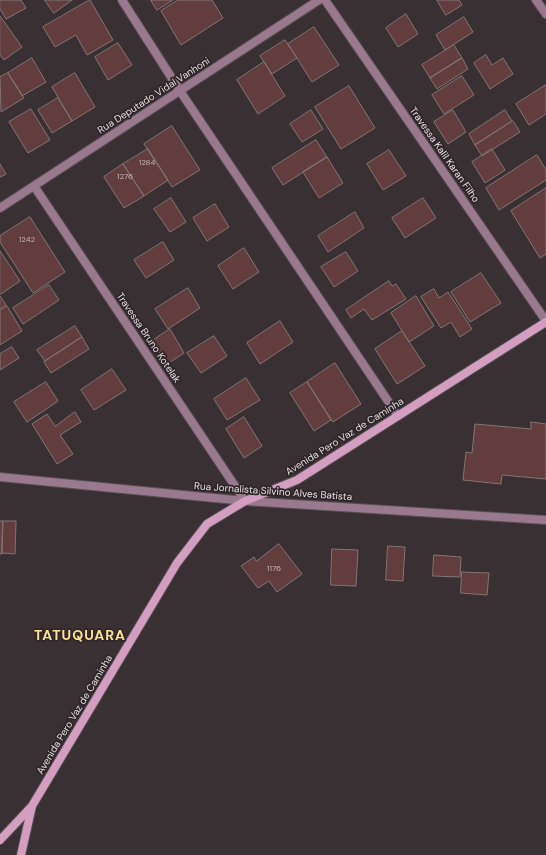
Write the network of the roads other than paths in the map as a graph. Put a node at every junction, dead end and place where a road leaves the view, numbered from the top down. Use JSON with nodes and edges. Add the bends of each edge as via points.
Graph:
{"nodes":[{"id":1,"x":122,"y":0,"type":"edge"},
{"id":2,"x":319,"y":0,"type":"edge"},
{"id":3,"x":325,"y":0,"type":"edge"},
{"id":4,"x":536,"y":0,"type":"edge"},
{"id":5,"x":546,"y":14,"type":"edge"},
{"id":6,"x":180,"y":91,"type":"junction"},
{"id":7,"x":34,"y":186,"type":"junction"},
{"id":8,"x":0,"y":208,"type":"edge"},
{"id":9,"x":546,"y":321,"type":"edge"},
{"id":10,"x":398,"y":416,"type":"junction"},
{"id":11,"x":0,"y":477,"type":"edge"},
{"id":12,"x":245,"y":501,"type":"junction"},
{"id":13,"x":546,"y":520,"type":"edge"},
{"id":14,"x":32,"y":806,"type":"junction"},
{"id":15,"x":0,"y":840,"type":"edge"},
{"id":16,"x":21,"y":855,"type":"edge"}],
"edges":[{"from":1,"to":6,"type":"street"},
{"from":2,"to":6,"type":"street","name":"Rua Deputado Vidal Vanhoni"},
{"from":3,"to":9,"type":"street","name":"Travessa Kalil Karan Filho"},
{"from":4,"to":5,"type":"street"},
{"from":6,"to":7,"type":"street","name":"Rua Deputado Vidal Vanhoni"},
{"from":6,"to":10,"type":"street"},
{"from":7,"to":8,"type":"street","name":"Rua Deputado Vidal Vanhoni"},
{"from":7,"to":12,"type":"street","name":"Travessa Bruno Kotelak"},
{"from":9,"to":10,"type":"street","name":"Avenida Pero Vaz de Caminha"},
{"from":10,"to":12,"type":"street","name":"Avenida Pero Vaz de Caminha","via":[[297,480]]},
{"from":11,"to":12,"type":"street","name":"Rua Jornalista Silvino Alves Batista"},
{"from":12,"to":13,"type":"street","name":"Rua Jornalista Silvino Alves Batista"},
{"from":12,"to":14,"type":"street","name":"Avenida Pero Vaz de Caminha","via":[[207,524],[177,563]]},
{"from":14,"to":15,"type":"street","name":"Avenida Pero Vaz de Caminha"},
{"from":14,"to":16,"type":"street","name":"Avenida Pero Vaz de Caminha"}]}
